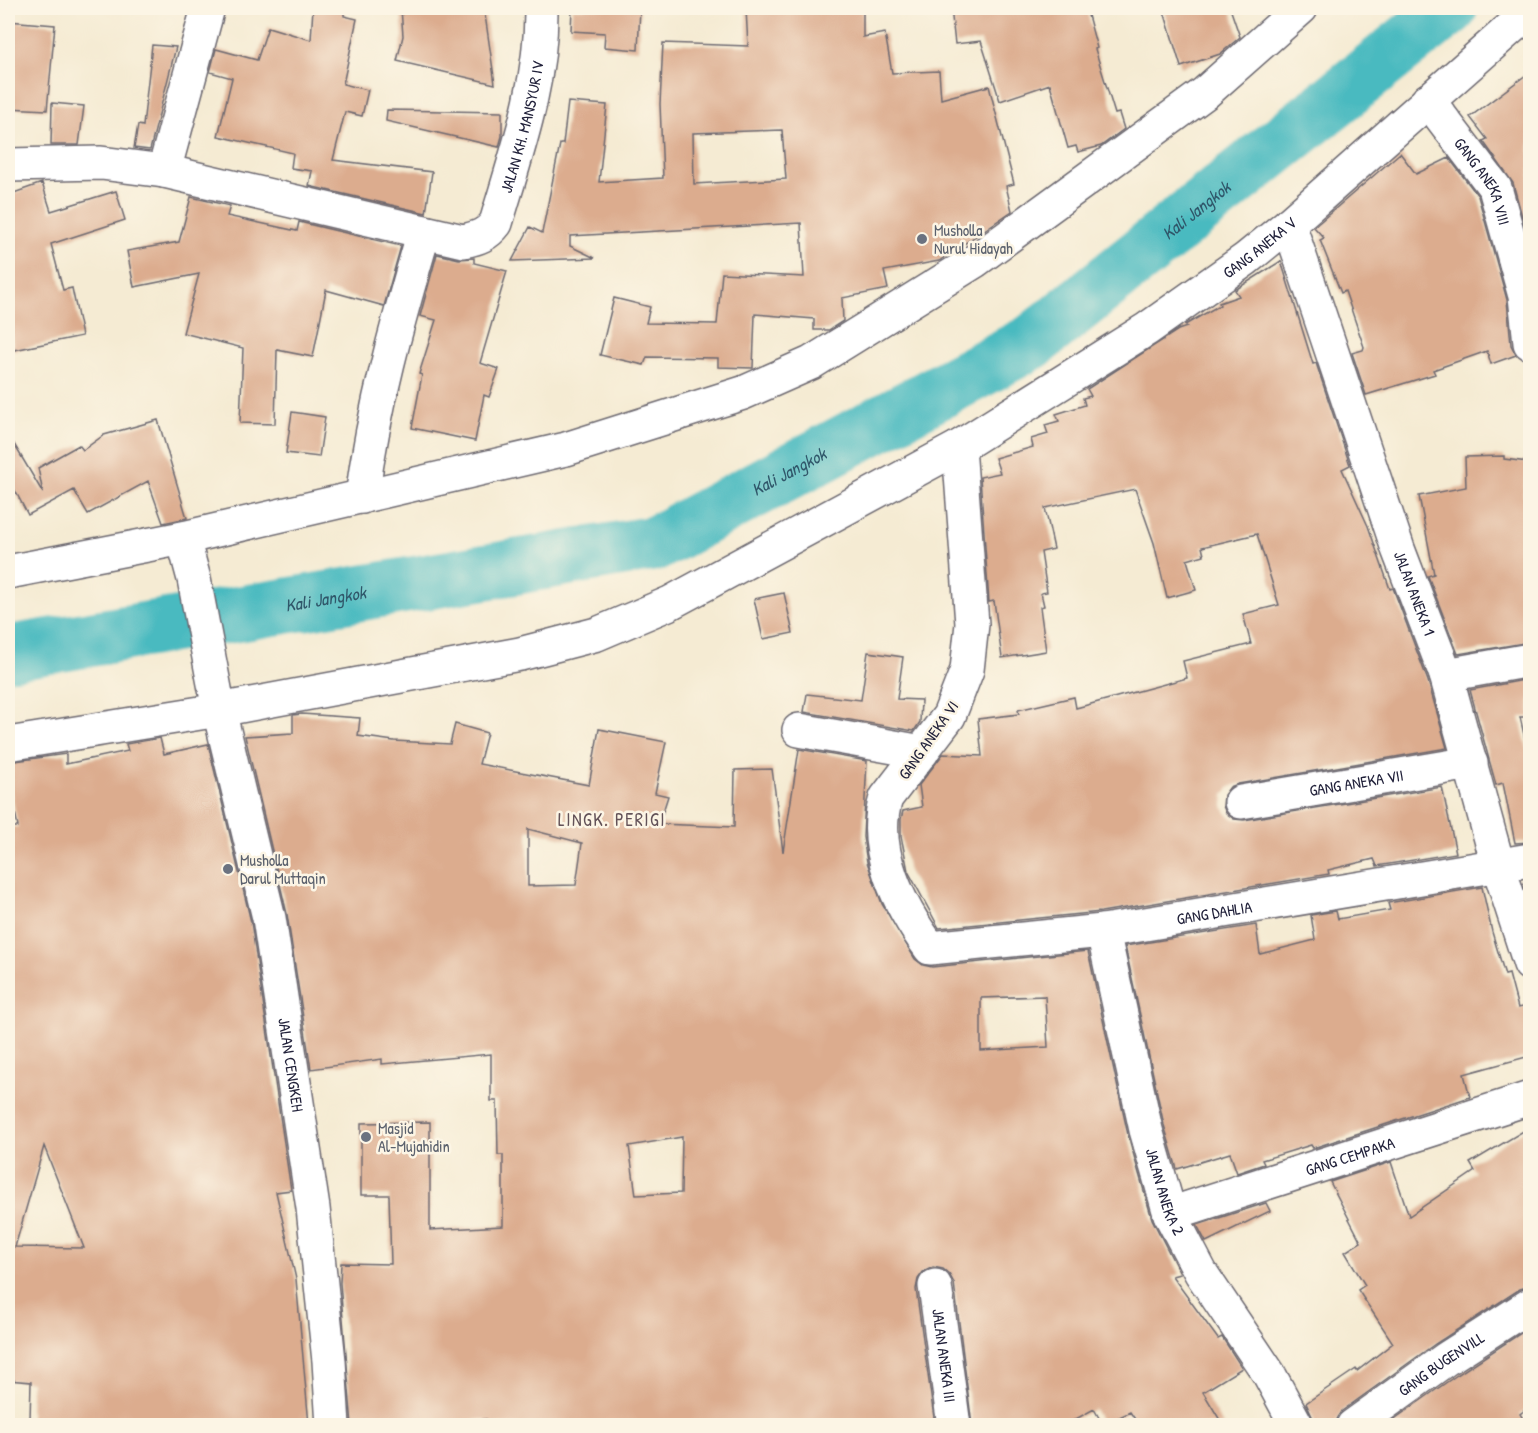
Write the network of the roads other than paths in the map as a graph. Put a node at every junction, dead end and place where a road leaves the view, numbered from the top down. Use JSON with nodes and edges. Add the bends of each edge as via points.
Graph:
{"nodes":[{"id":1,"x":208,"y":8,"type":"edge"},
{"id":2,"x":541,"y":8,"type":"edge"},
{"id":3,"x":1294,"y":11,"type":"edge"},
{"id":4,"x":1530,"y":11,"type":"edge"},
{"id":5,"x":1428,"y":100,"type":"junction"},
{"id":6,"x":8,"y":165,"type":"edge"},
{"id":7,"x":164,"y":171,"type":"junction"},
{"id":8,"x":1289,"y":224,"type":"junction"},
{"id":9,"x":424,"y":232,"type":"junction"},
{"id":10,"x":1530,"y":343,"type":"edge"},
{"id":11,"x":959,"y":447,"type":"junction"},
{"id":12,"x":362,"y":497,"type":"junction"},
{"id":13,"x":183,"y":538,"type":"junction"},
{"id":14,"x":8,"y":572,"type":"edge"},
{"id":15,"x":1530,"y":660,"type":"edge"},
{"id":16,"x":1446,"y":675,"type":"junction"},
{"id":17,"x":218,"y":699,"type":"junction"},
{"id":18,"x":799,"y":730,"type":"dead end"},
{"id":19,"x":8,"y":744,"type":"edge"},
{"id":20,"x":922,"y":752,"type":"junction"},
{"id":21,"x":1471,"y":763,"type":"junction"},
{"id":22,"x":1241,"y":802,"type":"dead end"},
{"id":23,"x":1530,"y":860,"type":"edge"},
{"id":24,"x":1498,"y":865,"type":"junction"},
{"id":25,"x":1103,"y":931,"type":"junction"},
{"id":26,"x":930,"y":948,"type":"joint"},
{"id":27,"x":1530,"y":964,"type":"edge"},
{"id":28,"x":1530,"y":1098,"type":"edge"},
{"id":29,"x":1170,"y":1214,"type":"junction"},
{"id":30,"x":935,"y":1286,"type":"dead end"},
{"id":31,"x":1530,"y":1305,"type":"edge"},
{"id":32,"x":333,"y":1425,"type":"edge"},
{"id":33,"x":954,"y":1425,"type":"edge"},
{"id":34,"x":1297,"y":1425,"type":"edge"},
{"id":35,"x":1353,"y":1425,"type":"edge"}],
"edges":[{"from":1,"to":7,"type":"street"},
{"from":2,"to":9,"type":"street","name":"JALAN KH. MANSYUR IV","via":[[542,42],[529,111],[496,223],[480,238],[464,241]]},
{"from":3,"to":12,"type":"street","via":[[1205,93],[984,254],[811,363],[743,393],[566,449]]},
{"from":4,"to":5,"type":"street","name":"GANG ANEKA V"},
{"from":5,"to":8,"type":"street","name":"GANG ANEKA V"},
{"from":5,"to":10,"type":"street","name":"GANG ANEKA VIII","via":[[1495,188],[1525,296]]},
{"from":6,"to":7,"type":"street","via":[[101,163]]},
{"from":7,"to":9,"type":"street"},
{"from":8,"to":11,"type":"street","name":"GANG ANEKA V","via":[[1147,328]]},
{"from":8,"to":16,"type":"street","name":"JALAN ANEKA 1","via":[[1398,549]]},
{"from":9,"to":12,"type":"street","via":[[385,365],[371,427]]},
{"from":11,"to":17,"type":"street","name":"GANG ANEKA V","via":[[670,603],[597,634],[520,654]]},
{"from":11,"to":20,"type":"street","name":"GANG ANEKA VI","via":[[971,645],[960,693],[949,717]]},
{"from":12,"to":13,"type":"street"},
{"from":13,"to":14,"type":"street"},
{"from":13,"to":17,"type":"street","name":"JALAN CENGKEH"},
{"from":15,"to":16,"type":"street"},
{"from":16,"to":21,"type":"street","name":"JALAN ANEKA 1"},
{"from":17,"to":19,"type":"street","name":"GANG ANEKA V"},
{"from":17,"to":32,"type":"street","name":"JALAN CENGKEH","via":[[269,918],[313,1208]]},
{"from":18,"to":20,"type":"street"},
{"from":20,"to":26,"type":"street","name":"GANG ANEKA VI","via":[[886,798],[880,836],[912,924]]},
{"from":21,"to":22,"type":"street","name":"GANG ANEKA VII"},
{"from":21,"to":24,"type":"street","name":"JALAN ANEKA 1"},
{"from":23,"to":24,"type":"street","name":"GANG DAHLIA"},
{"from":24,"to":25,"type":"street","name":"GANG DAHLIA"},
{"from":24,"to":27,"type":"street","name":"JALAN ANEKA 1"},
{"from":25,"to":26,"type":"street","name":"GANG DAHLIA"},
{"from":25,"to":29,"type":"street","name":"JALAN ANEKA 2","via":[[1146,1130]]},
{"from":28,"to":29,"type":"street","name":"GANG CEMPAKA"},
{"from":29,"to":34,"type":"street","name":"JALAN ANEKA 2","via":[[1201,1273],[1269,1374]]},
{"from":30,"to":33,"type":"street","name":"JALAN ANEKA III"},
{"from":31,"to":35,"type":"street","name":"GANG BUGENVILL"}]}
